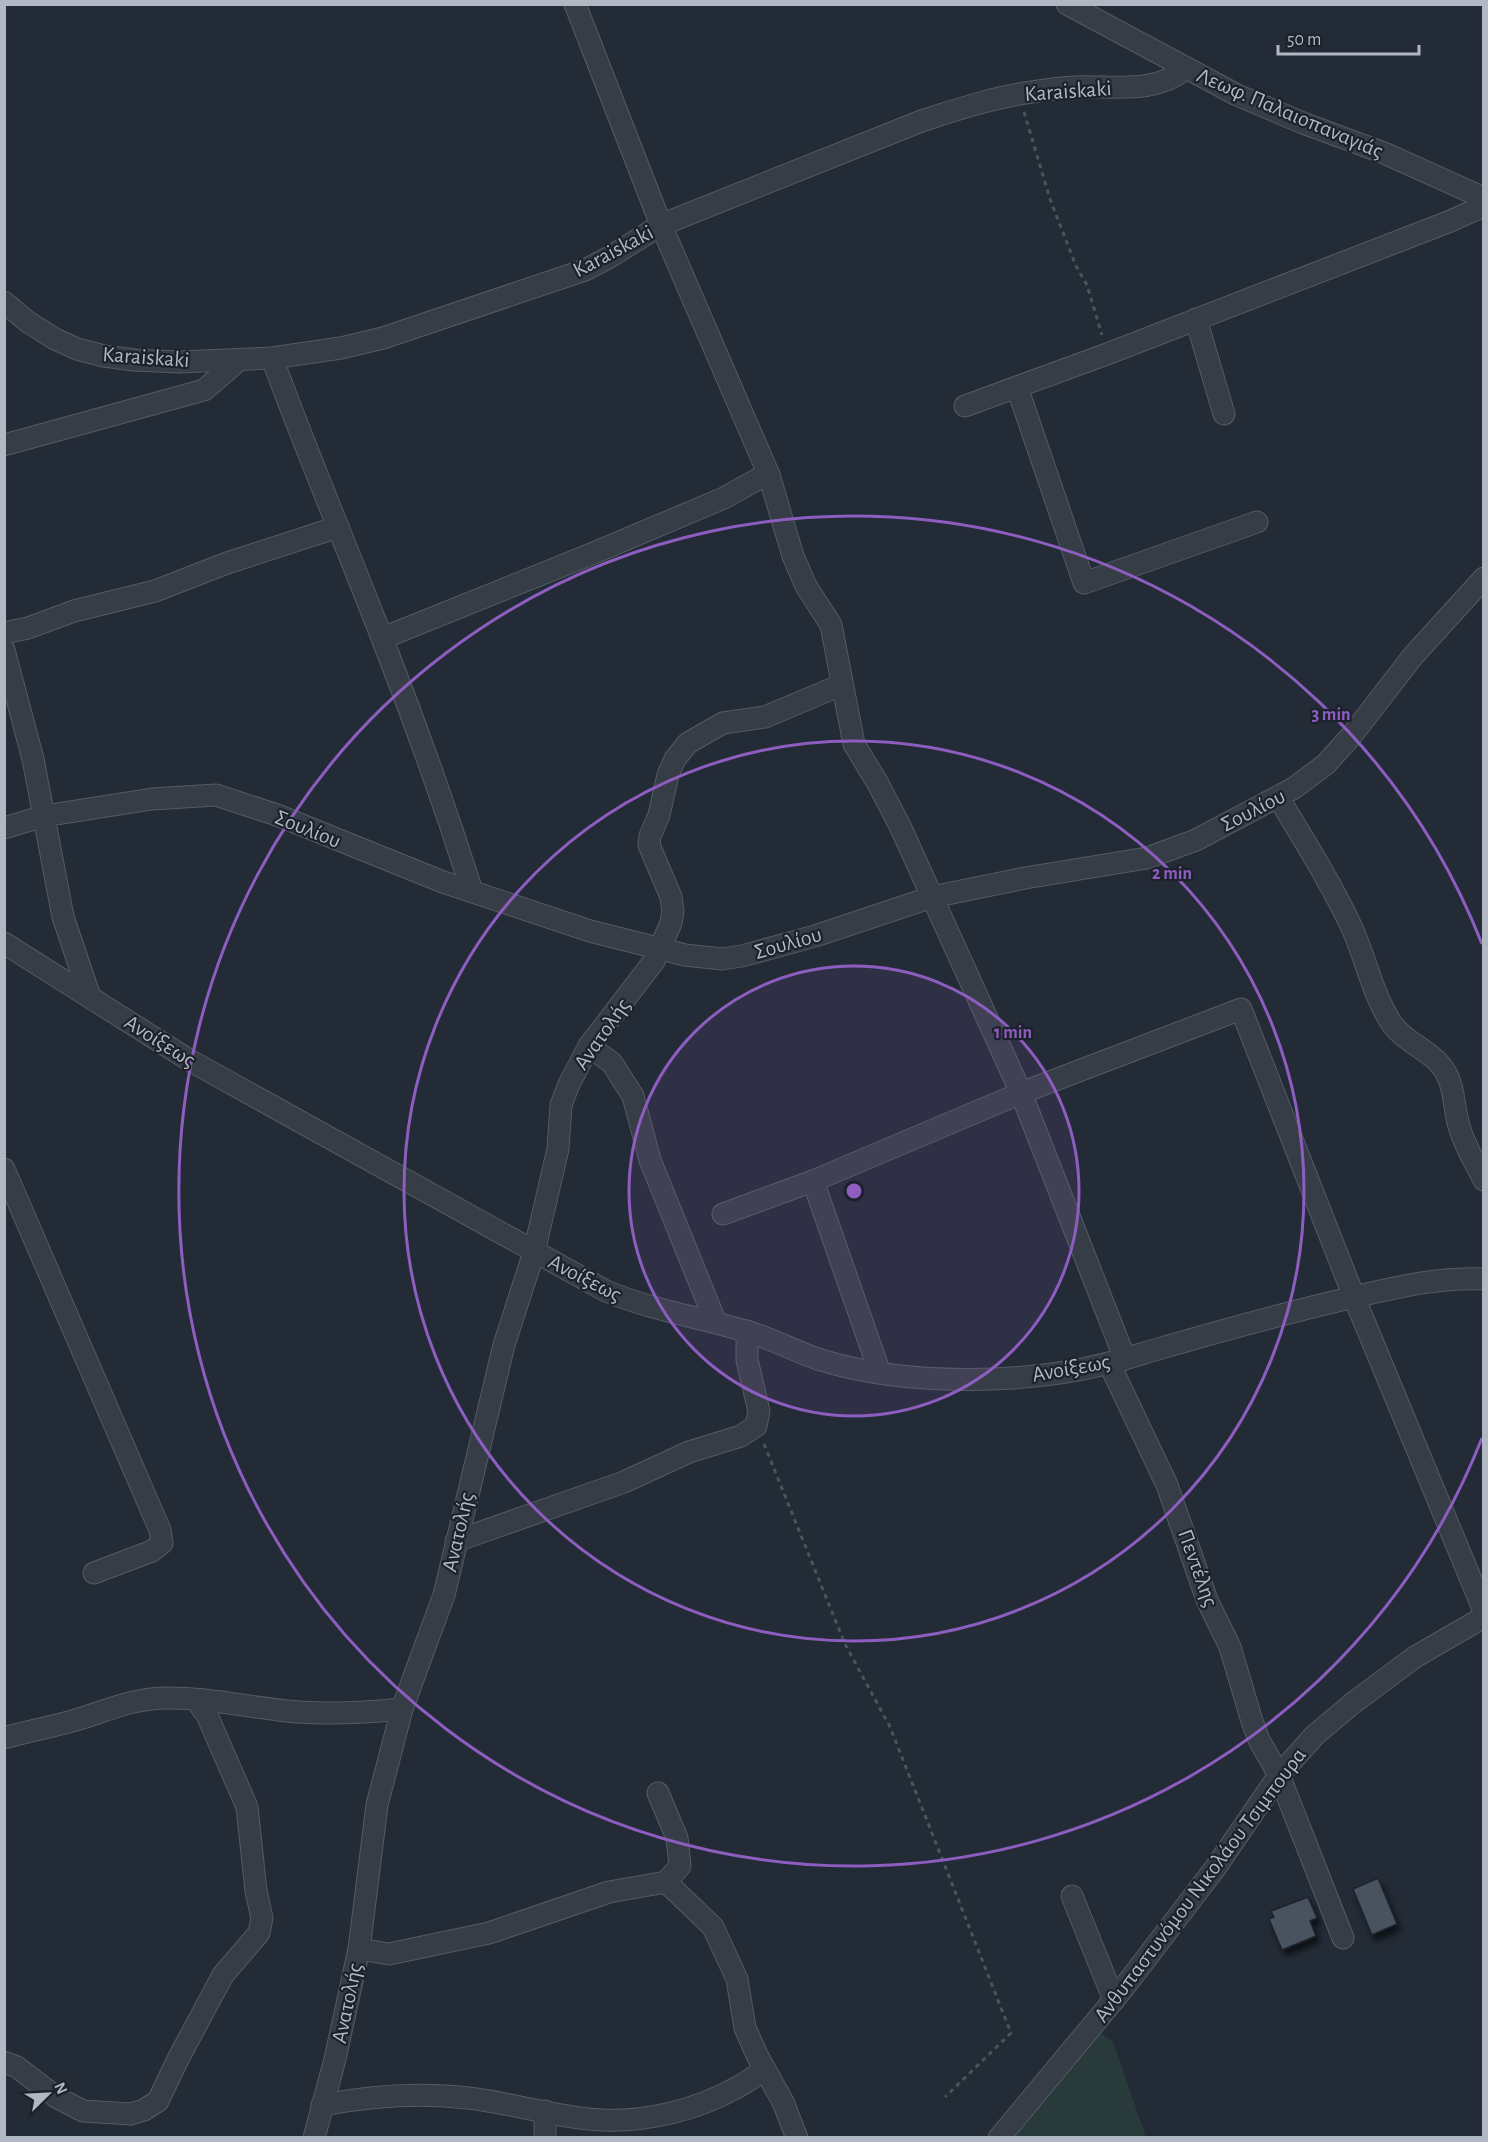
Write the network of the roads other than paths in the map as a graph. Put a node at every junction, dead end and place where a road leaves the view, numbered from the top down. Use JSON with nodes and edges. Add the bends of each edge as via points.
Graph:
{"nodes":[{"id":1,"x":575,"y":4,"type":"edge"},
{"id":2,"x":1068,"y":4,"type":"edge"},
{"id":3,"x":1185,"y":69,"type":"junction"},
{"id":4,"x":1484,"y":198,"type":"edge"},
{"id":5,"x":1484,"y":206,"type":"edge"},
{"id":6,"x":661,"y":225,"type":"junction"},
{"id":7,"x":4,"y":302,"type":"edge"},
{"id":8,"x":1196,"y":319,"type":"junction"},
{"id":9,"x":272,"y":358,"type":"junction"},
{"id":10,"x":239,"y":360,"type":"junction"},
{"id":11,"x":1017,"y":387,"type":"junction"},
{"id":12,"x":965,"y":406,"type":"dead end"},
{"id":13,"x":1224,"y":414,"type":"dead end"},
{"id":14,"x":4,"y":445,"type":"edge"},
{"id":15,"x":769,"y":476,"type":"junction"},
{"id":16,"x":1257,"y":522,"type":"dead end"},
{"id":17,"x":338,"y":527,"type":"junction"},
{"id":18,"x":1484,"y":578,"type":"edge"},
{"id":19,"x":4,"y":633,"type":"edge"},
{"id":20,"x":382,"y":638,"type":"junction"},
{"id":21,"x":4,"y":650,"type":"edge"},
{"id":22,"x":841,"y":685,"type":"junction"},
{"id":23,"x":1278,"y":797,"type":"junction"},
{"id":24,"x":44,"y":816,"type":"junction"},
{"id":25,"x":4,"y":828,"type":"edge"},
{"id":26,"x":472,"y":891,"type":"junction"},
{"id":27,"x":932,"y":897,"type":"junction"},
{"id":28,"x":4,"y":943,"type":"edge"},
{"id":29,"x":660,"y":950,"type":"junction"},
{"id":30,"x":90,"y":998,"type":"junction"},
{"id":31,"x":589,"y":1046,"type":"junction"},
{"id":32,"x":1021,"y":1093,"type":"junction"},
{"id":33,"x":4,"y":1169,"type":"edge"},
{"id":34,"x":1484,"y":1180,"type":"edge"},
{"id":35,"x":813,"y":1181,"type":"junction"},
{"id":36,"x":723,"y":1215,"type":"dead end"},
{"id":37,"x":534,"y":1252,"type":"junction"},
{"id":38,"x":1484,"y":1279,"type":"edge"},
{"id":39,"x":1354,"y":1297,"type":"junction"},
{"id":40,"x":716,"y":1323,"type":"junction"},
{"id":41,"x":747,"y":1331,"type":"junction"},
{"id":42,"x":1117,"y":1361,"type":"junction"},
{"id":43,"x":880,"y":1373,"type":"junction"},
{"id":44,"x":456,"y":1541,"type":"junction"},
{"id":45,"x":94,"y":1573,"type":"dead end"},
{"id":46,"x":1484,"y":1611,"type":"edge"},
{"id":47,"x":1484,"y":1617,"type":"edge"},
{"id":48,"x":196,"y":1700,"type":"junction"},
{"id":49,"x":402,"y":1709,"type":"junction"},
{"id":50,"x":4,"y":1738,"type":"edge"},
{"id":51,"x":1279,"y":1775,"type":"junction"},
{"id":52,"x":658,"y":1793,"type":"dead end"},
{"id":53,"x":666,"y":1882,"type":"junction"},
{"id":54,"x":1072,"y":1896,"type":"dead end"},
{"id":55,"x":1343,"y":1938,"type":"dead end"},
{"id":56,"x":358,"y":1950,"type":"junction"},
{"id":57,"x":1114,"y":2000,"type":"junction"},
{"id":58,"x":4,"y":2062,"type":"edge"},
{"id":59,"x":765,"y":2069,"type":"junction"},
{"id":60,"x":322,"y":2105,"type":"junction"},
{"id":61,"x":545,"y":2111,"type":"junction"},
{"id":62,"x":314,"y":2138,"type":"edge"},
{"id":63,"x":545,"y":2138,"type":"edge"},
{"id":64,"x":797,"y":2138,"type":"edge"},
{"id":65,"x":999,"y":2138,"type":"edge"}],
"edges":[{"from":1,"to":6,"type":"street","name":"Πεντέλης"},
{"from":2,"to":3,"type":"street","name":"Λεωφ. Παλαιοπαναγιάς"},
{"from":3,"to":4,"type":"street","name":"Λεωφ. Παλαιοπαναγιάς","via":[[1269,110],[1369,147]]},
{"from":3,"to":6,"type":"street","name":"Karaiskaki","via":[[1168,81],[1145,86],[1073,87],[1018,94],[924,120]]},
{"from":5,"to":8,"type":"street"},
{"from":6,"to":9,"type":"street","name":"Karaiskaki","via":[[593,267],[557,280],[382,338]]},
{"from":6,"to":15,"type":"street","name":"Πεντέλης"},
{"from":7,"to":10,"type":"street","name":"Karaiskaki","via":[[55,339],[88,352],[155,361]]},
{"from":8,"to":11,"type":"street"},
{"from":8,"to":13,"type":"street"},
{"from":9,"to":10,"type":"street","name":"Karaiskaki"},
{"from":9,"to":17,"type":"street"},
{"from":10,"to":14,"type":"street","via":[[204,390]]},
{"from":11,"to":12,"type":"street"},
{"from":11,"to":16,"type":"street","via":[[1084,583]]},
{"from":15,"to":20,"type":"street","via":[[589,555]]},
{"from":15,"to":22,"type":"street","name":"Πεντέλης","via":[[793,556],[806,586],[831,625]]},
{"from":17,"to":19,"type":"street","via":[[155,591]]},
{"from":17,"to":20,"type":"street"},
{"from":18,"to":23,"type":"street","name":"Σουλίου","via":[[1413,656],[1332,758]]},
{"from":20,"to":26,"type":"street"},
{"from":21,"to":24,"type":"street"},
{"from":22,"to":27,"type":"street","name":"Πεντέλης","via":[[854,744],[882,790]]},
{"from":22,"to":29,"type":"street","name":"Ανατολής","via":[[765,717],[723,723],[695,738],[675,759],[649,839],[673,906]]},
{"from":23,"to":27,"type":"street","name":"Σουλίου","via":[[1160,855]]},
{"from":23,"to":34,"type":"street","via":[[1345,914],[1392,1024],[1444,1069],[1460,1129]]},
{"from":24,"to":25,"type":"street","name":"Σουλίου"},
{"from":24,"to":26,"type":"street","name":"Σουλίου","via":[[152,799],[216,795]]},
{"from":24,"to":30,"type":"street","via":[[63,917]]},
{"from":26,"to":29,"type":"street","name":"Σουλίου"},
{"from":27,"to":29,"type":"street","name":"Σουλίου","via":[[742,956],[702,958]]},
{"from":27,"to":32,"type":"street","name":"Πεντέλης"},
{"from":28,"to":30,"type":"street","name":"Ανοίξεως"},
{"from":29,"to":31,"type":"street","name":"Ανατολής"},
{"from":30,"to":37,"type":"street","name":"Ανοίξεως","via":[[209,1071]]},
{"from":31,"to":37,"type":"street","name":"Ανατολής","via":[[561,1105],[558,1149]]},
{"from":31,"to":40,"type":"street","via":[[612,1063],[633,1096],[650,1160]]},
{"from":32,"to":35,"type":"street"},
{"from":32,"to":39,"type":"street","via":[[1241,1009]]},
{"from":32,"to":42,"type":"street","name":"Πεντέλης"},
{"from":33,"to":45,"type":"street","via":[[160,1530],[162,1543],[152,1551]]},
{"from":35,"to":36,"type":"street"},
{"from":35,"to":43,"type":"street"},
{"from":37,"to":40,"type":"street","name":"Ανοίξεως","via":[[606,1292]]},
{"from":37,"to":44,"type":"street","name":"Ανατολής","via":[[504,1345]]},
{"from":38,"to":39,"type":"street","name":"Ανοίξεως","via":[[1435,1281]]},
{"from":39,"to":42,"type":"street","name":"Ανοίξεως"},
{"from":39,"to":46,"type":"street"},
{"from":40,"to":41,"type":"street","name":"Ανοίξεως"},
{"from":41,"to":43,"type":"street","name":"Ανοίξεως","via":[[821,1360]]},
{"from":41,"to":44,"type":"street","via":[[747,1360],[759,1411],[756,1426],[741,1436],[689,1452],[624,1482]]},
{"from":42,"to":43,"type":"street","name":"Ανοίξεως","via":[[1014,1378]]},
{"from":42,"to":51,"type":"street","name":"Πεντέλης","via":[[1208,1600],[1230,1647],[1256,1731]]},
{"from":44,"to":49,"type":"street","name":"Ανατολής","via":[[444,1595]]},
{"from":47,"to":51,"type":"street","name":"Ανθυπαστυνόμου Νικολάου Τσιμπουρα","via":[[1415,1657],[1353,1703]]},
{"from":48,"to":49,"type":"street","via":[[326,1714]]},
{"from":48,"to":50,"type":"street","via":[[128,1702],[75,1721]]},
{"from":48,"to":58,"type":"street","via":[[207,1715],[248,1807],[262,1918],[259,1933],[224,1975],[158,2101],[144,2110],[131,2114],[83,2110]]},
{"from":49,"to":56,"type":"street","name":"Ανατολής","via":[[377,1805]]},
{"from":51,"to":55,"type":"street","name":"Πεντέλης"},
{"from":51,"to":57,"type":"street","name":"Ανθυπαστυνόμου Νικολάου Τσιμπουρα","via":[[1216,1867]]},
{"from":52,"to":53,"type":"street","via":[[677,1838],[680,1866]]},
{"from":53,"to":56,"type":"street","via":[[609,1892],[467,1937],[389,1954]]},
{"from":53,"to":59,"type":"street","via":[[713,1927],[737,1979],[746,2028]]},
{"from":54,"to":57,"type":"street"},
{"from":56,"to":60,"type":"street","name":"Ανατολής"},
{"from":57,"to":65,"type":"street","name":"Ανθυπαστυνόμου Νικολάου Τσιμπουρα"},
{"from":59,"to":61,"type":"street","via":[[734,2090],[660,2115],[602,2120]]},
{"from":59,"to":64,"type":"street"},
{"from":60,"to":61,"type":"street","via":[[378,2097],[436,2095]]},
{"from":60,"to":62,"type":"street","name":"Ανατολής"},
{"from":61,"to":63,"type":"street"}]}
